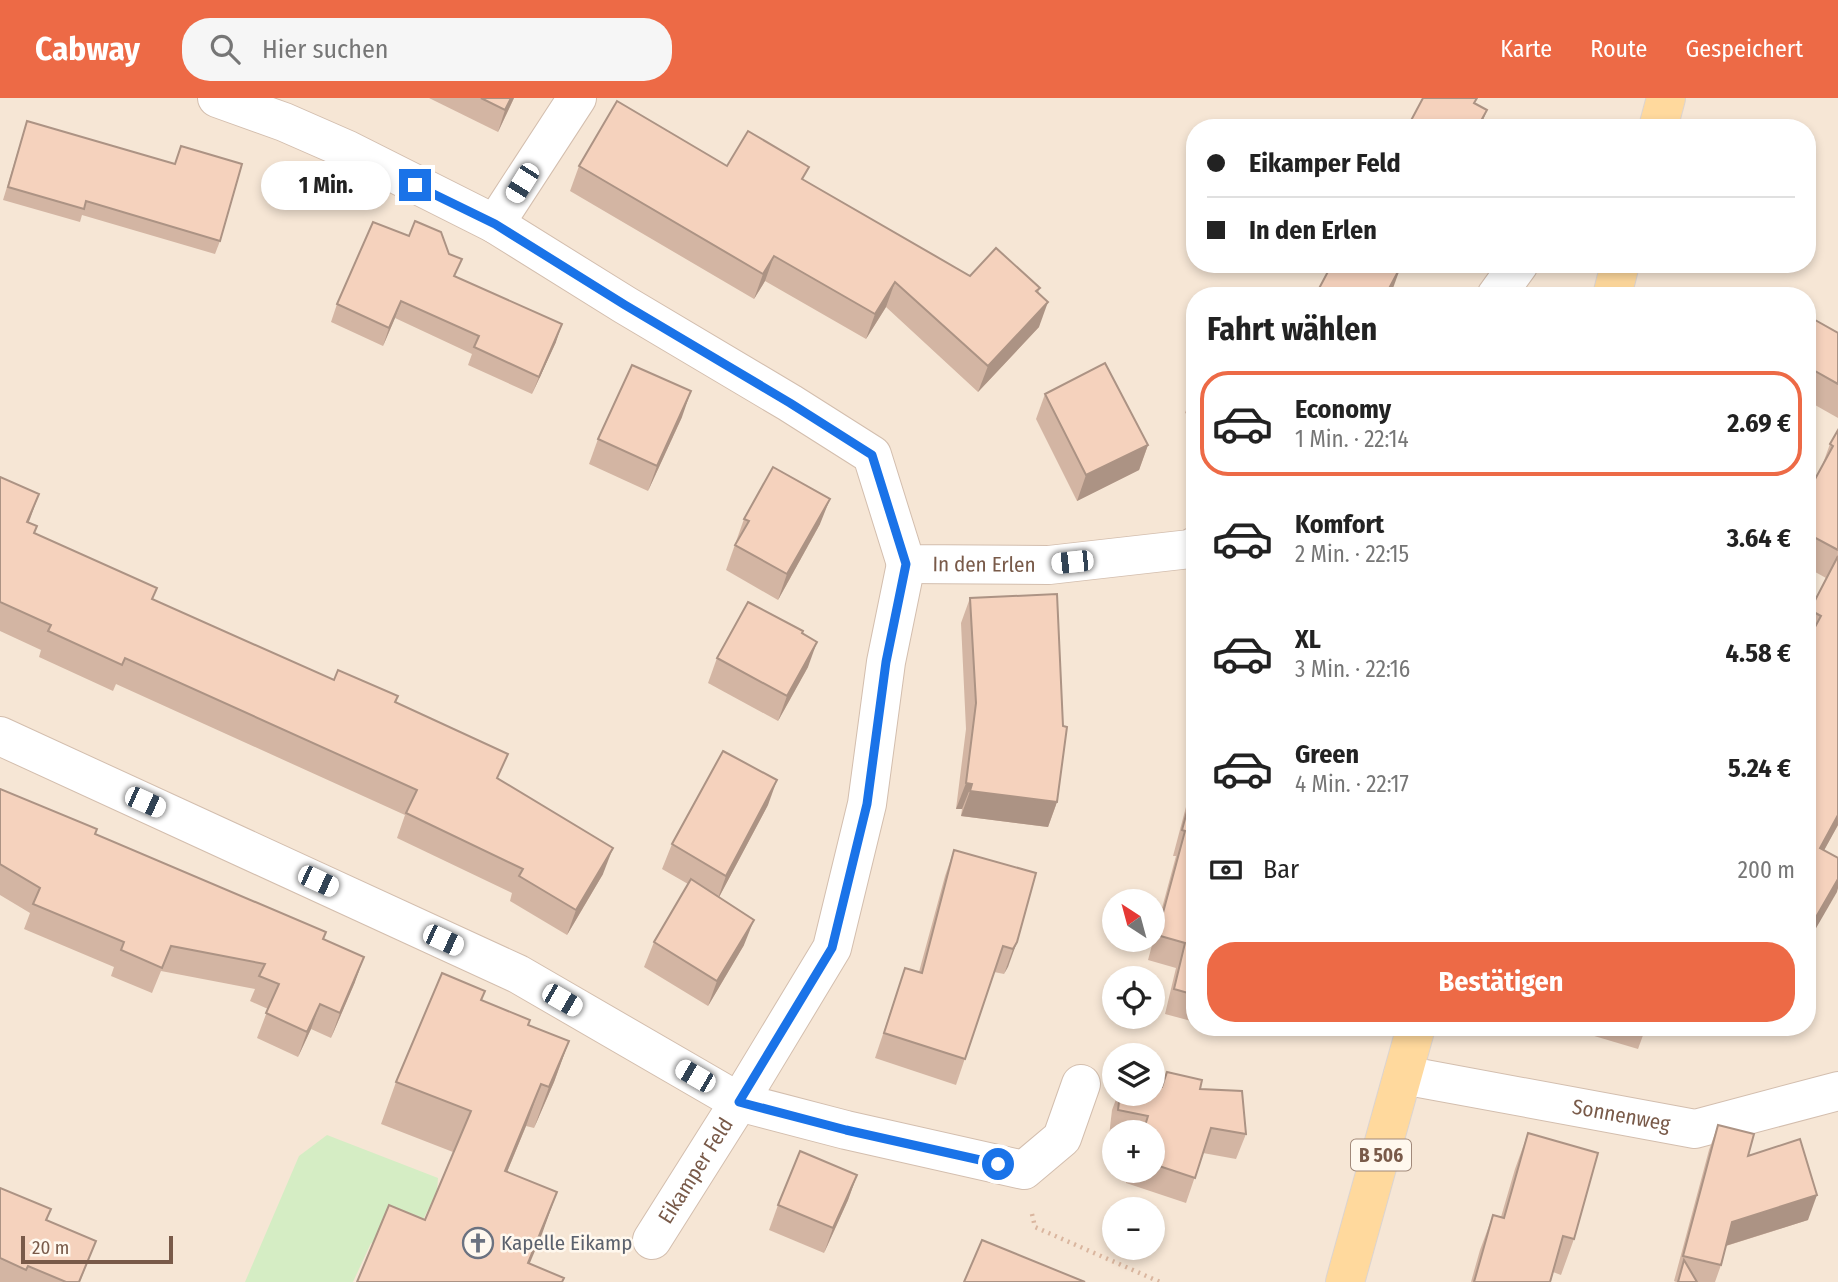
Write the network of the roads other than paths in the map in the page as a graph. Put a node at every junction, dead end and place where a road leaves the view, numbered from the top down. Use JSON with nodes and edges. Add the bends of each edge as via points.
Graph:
{"nodes":[{"id":1,"x":217,"y":98,"type":"edge"},
{"id":2,"x":577,"y":98,"type":"edge"},
{"id":3,"x":1666,"y":98,"type":"edge"},
{"id":4,"x":1660,"y":119,"type":"edge"},
{"id":5,"x":495,"y":224,"type":"junction"},
{"id":6,"x":1186,"y":549,"type":"edge"},
{"id":7,"x":906,"y":564,"type":"junction"},
{"id":8,"x":0,"y":736,"type":"edge"},
{"id":9,"x":1414,"y":1036,"type":"edge"},
{"id":10,"x":1403,"y":1075,"type":"junction"},
{"id":11,"x":1081,"y":1084,"type":"dead end"},
{"id":12,"x":1838,"y":1091,"type":"edge"},
{"id":13,"x":739,"y":1102,"type":"junction"},
{"id":14,"x":652,"y":1240,"type":"dead end"},
{"id":15,"x":1345,"y":1282,"type":"edge"}],
"edges":[{"from":1,"to":5,"type":"street","name":"In den Erlen","via":[[348,150]]},
{"from":2,"to":5,"type":"street"},
{"from":3,"to":4,"type":"main road"},
{"from":5,"to":7,"type":"street","name":"In den Erlen","via":[[872,455]]},
{"from":6,"to":7,"type":"street","name":"In den Erlen","via":[[1049,565]]},
{"from":7,"to":13,"type":"street","name":"Eikamper Feld","via":[[886,662],[867,804],[832,948]]},
{"from":8,"to":13,"type":"street","name":"Eikamper Feld","via":[[518,974]]},
{"from":9,"to":10,"type":"main road","number":"B 506"},
{"from":10,"to":12,"type":"street","name":"Sonnenweg","via":[[1695,1129]]},
{"from":10,"to":15,"type":"main road","number":"B 506"},
{"from":11,"to":13,"type":"street","name":"Eikamper Feld","via":[[1062,1138],[1024,1170]]},
{"from":13,"to":14,"type":"street","name":"Eikamper Feld"}]}
